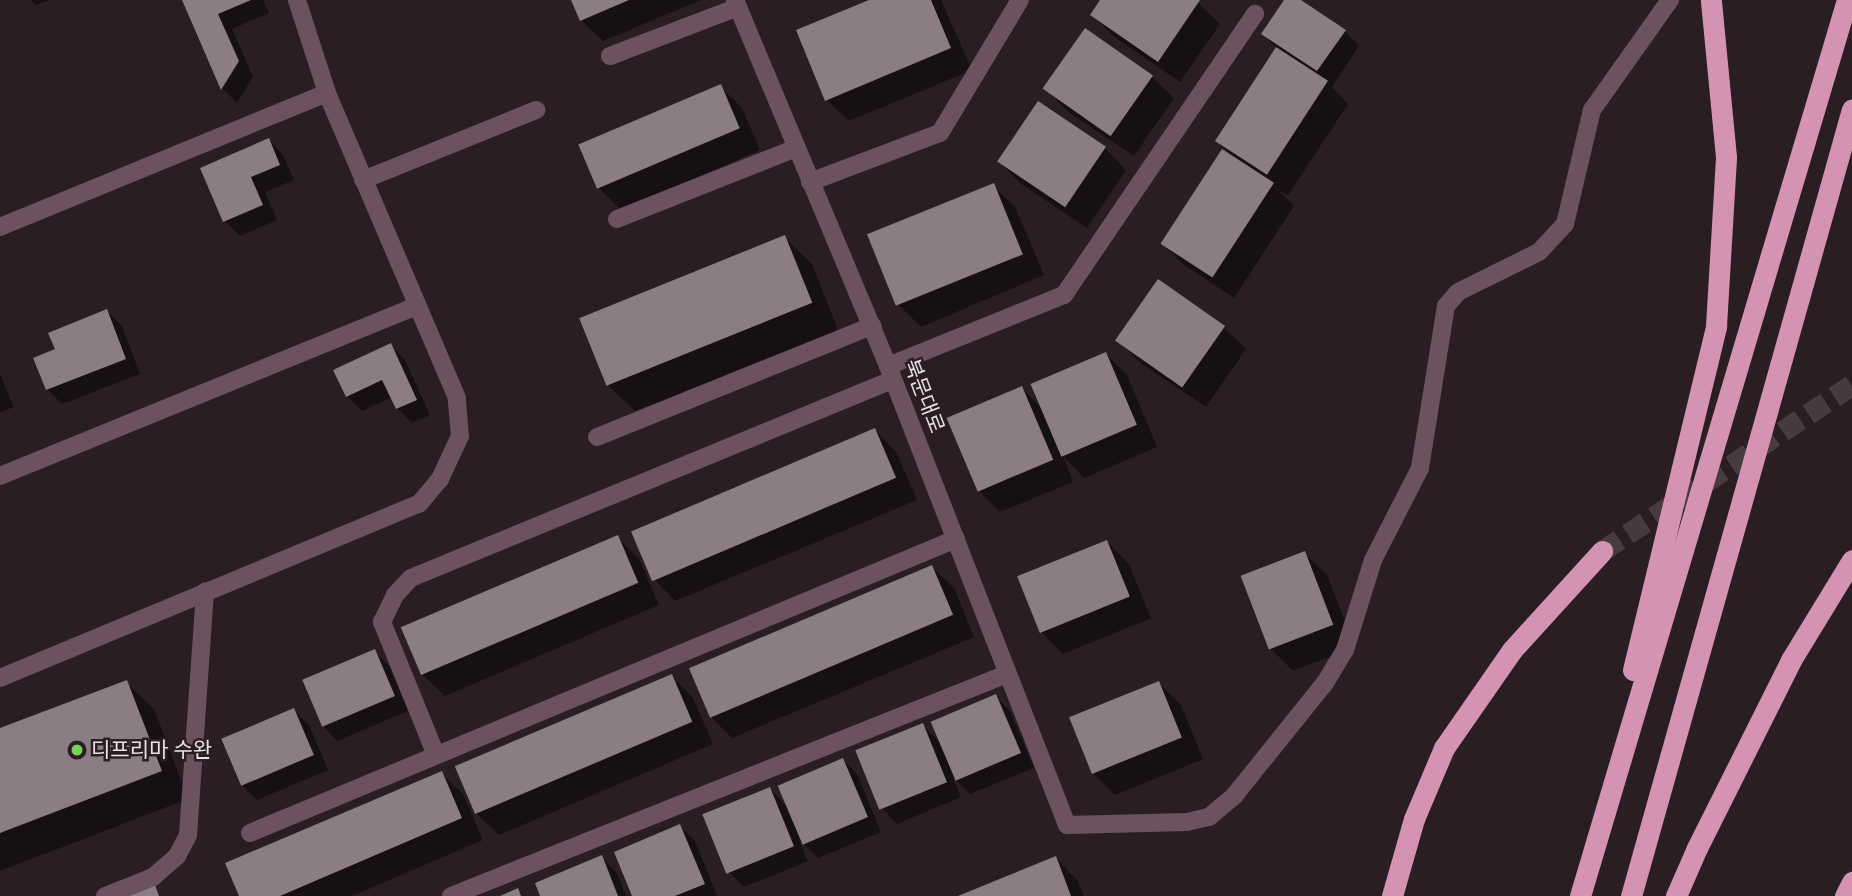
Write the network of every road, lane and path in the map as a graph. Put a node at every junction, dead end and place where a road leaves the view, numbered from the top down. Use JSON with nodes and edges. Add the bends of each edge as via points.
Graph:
{"nodes":[{"id":1,"x":297,"y":0,"type":"edge"},
{"id":2,"x":1020,"y":0,"type":"edge"},
{"id":3,"x":1670,"y":0,"type":"edge"},
{"id":4,"x":1711,"y":0,"type":"edge"},
{"id":5,"x":1847,"y":0,"type":"edge"},
{"id":6,"x":736,"y":3,"type":"edge"},
{"id":7,"x":1255,"y":14,"type":"dead end"},
{"id":8,"x":610,"y":56,"type":"dead end"},
{"id":9,"x":327,"y":93,"type":"junction"},
{"id":10,"x":1852,"y":109,"type":"edge"},
{"id":11,"x":536,"y":110,"type":"dead end"},
{"id":12,"x":796,"y":148,"type":"junction"},
{"id":13,"x":363,"y":180,"type":"junction"},
{"id":14,"x":810,"y":182,"type":"junction"},
{"id":15,"x":617,"y":219,"type":"dead end"},
{"id":16,"x":0,"y":227,"type":"edge"},
{"id":17,"x":416,"y":306,"type":"junction"},
{"id":18,"x":872,"y":326,"type":"junction"},
{"id":19,"x":890,"y":373,"type":"junction"},
{"id":20,"x":597,"y":438,"type":"dead end"},
{"id":21,"x":0,"y":476,"type":"edge"},
{"id":22,"x":956,"y":540,"type":"junction"},
{"id":23,"x":1602,"y":551,"type":"tunnel mouth"},
{"id":24,"x":1852,"y":560,"type":"edge"},
{"id":25,"x":205,"y":592,"type":"junction"},
{"id":26,"x":1007,"y":674,"type":"junction"},
{"id":27,"x":0,"y":678,"type":"edge"},
{"id":28,"x":436,"y":755,"type":"junction"},
{"id":29,"x":250,"y":833,"type":"dead end"},
{"id":30,"x":1852,"y":882,"type":"edge"},
{"id":31,"x":105,"y":896,"type":"edge"},
{"id":32,"x":451,"y":896,"type":"edge"},
{"id":33,"x":1392,"y":896,"type":"edge"},
{"id":34,"x":1578,"y":896,"type":"edge"},
{"id":35,"x":1631,"y":896,"type":"edge"},
{"id":36,"x":1676,"y":896,"type":"edge"},
{"id":37,"x":1845,"y":896,"type":"edge"}],
"edges":[{"from":1,"to":9,"type":"street"},
{"from":2,"to":14,"type":"street","via":[[940,133]]},
{"from":3,"to":26,"type":"street","name":"북문대로","via":[[1592,110],[1565,223],[1539,253],[1458,292],[1446,306],[1420,468],[1373,560],[1345,650],[1325,683],[1234,796],[1209,817],[1186,822],[1067,825]]},
{"from":4,"to":34,"type":"highway","via":[[1726,157],[1716,326]]},
{"from":5,"to":34,"type":"highway"},
{"from":6,"to":8,"type":"street"},
{"from":6,"to":12,"type":"street","name":"북문대로"},
{"from":7,"to":19,"type":"street","via":[[1064,295]]},
{"from":9,"to":13,"type":"street"},
{"from":9,"to":16,"type":"street"},
{"from":10,"to":35,"type":"highway"},
{"from":11,"to":13,"type":"street"},
{"from":12,"to":14,"type":"street","name":"북문대로"},
{"from":12,"to":15,"type":"street"},
{"from":13,"to":17,"type":"street"},
{"from":14,"to":18,"type":"street","name":"북문대로"},
{"from":17,"to":21,"type":"street"},
{"from":17,"to":25,"type":"street","via":[[457,398],[460,436],[440,479],[419,504]]},
{"from":18,"to":19,"type":"street","name":"북문대로"},
{"from":18,"to":20,"type":"street"},
{"from":19,"to":22,"type":"street","name":"북문대로"},
{"from":19,"to":28,"type":"street","via":[[411,578],[395,595],[382,622]]},
{"from":22,"to":26,"type":"street","name":"북문대로"},
{"from":22,"to":28,"type":"street"},
{"from":23,"to":33,"type":"highway","via":[[1512,650],[1444,748],[1414,819]]},
{"from":24,"to":36,"type":"highway","via":[[1791,660]]},
{"from":25,"to":27,"type":"street"},
{"from":25,"to":31,"type":"street","via":[[188,835],[177,856],[153,877]]},
{"from":26,"to":32,"type":"street"},
{"from":28,"to":29,"type":"street"},
{"from":30,"to":37,"type":"highway"}]}
